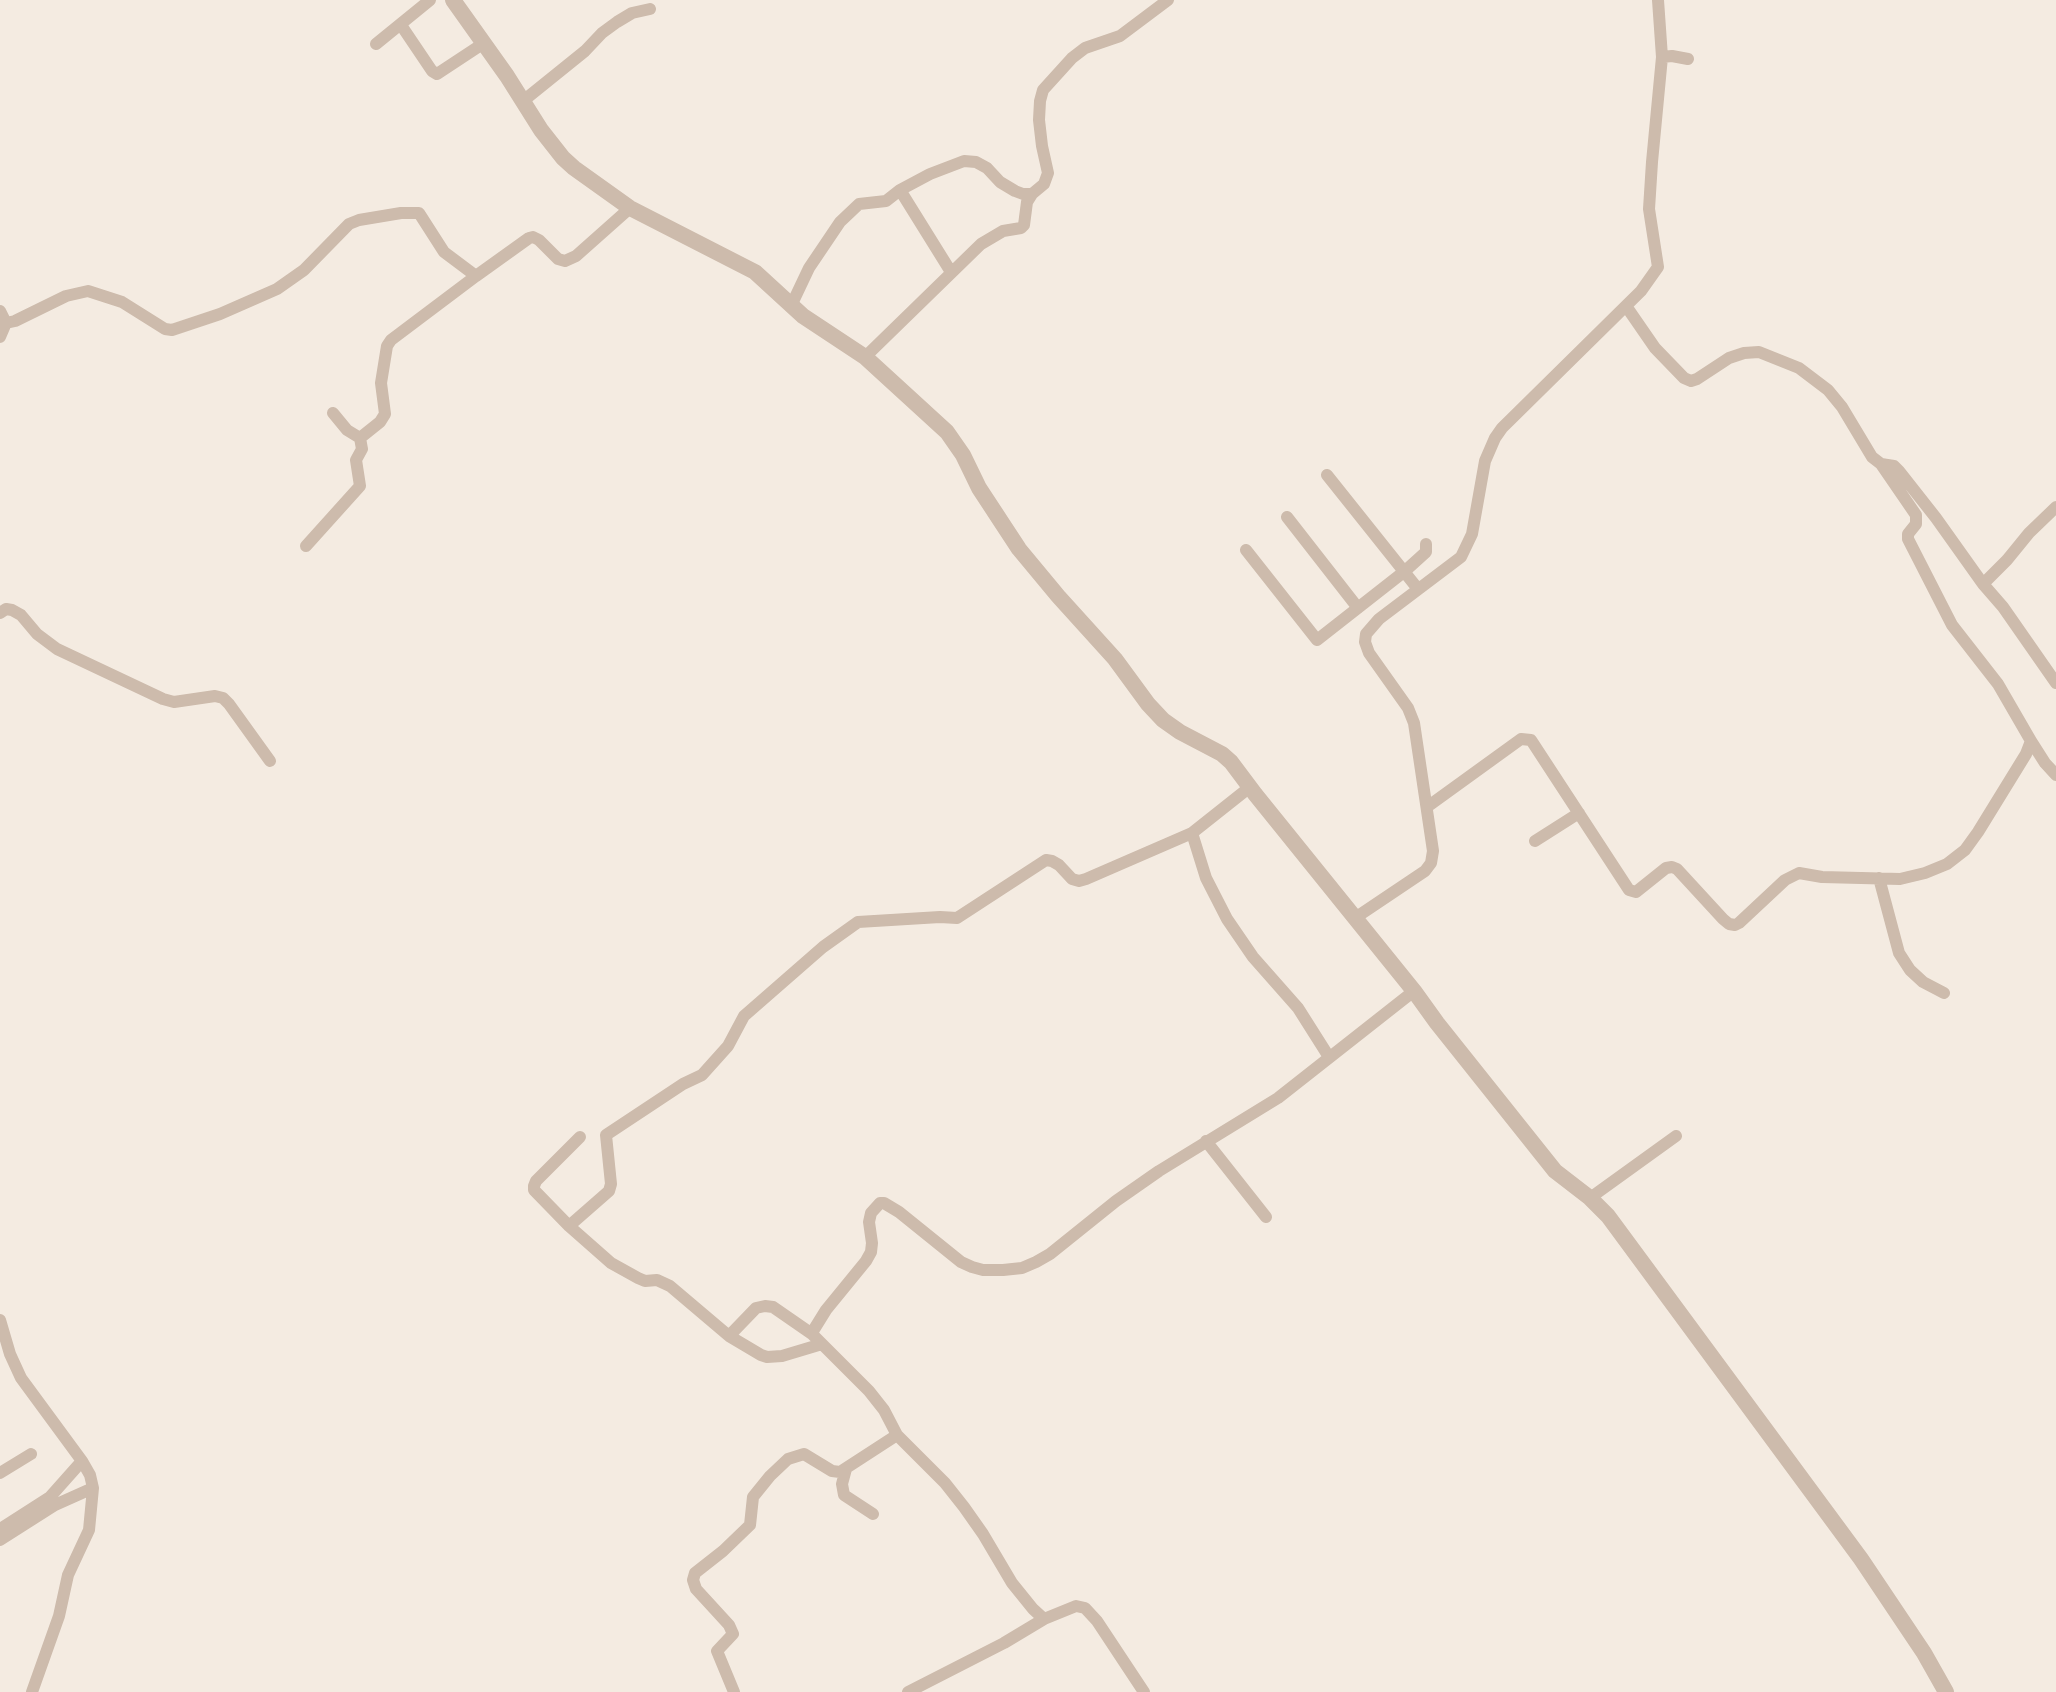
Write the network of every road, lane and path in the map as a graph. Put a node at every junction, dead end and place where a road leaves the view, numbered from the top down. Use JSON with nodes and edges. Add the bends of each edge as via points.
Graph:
{"nodes":[{"id":1,"x":430,"y":0,"type":"edge"},
{"id":2,"x":453,"y":0,"type":"edge"},
{"id":3,"x":1168,"y":0,"type":"edge"},
{"id":4,"x":1658,"y":0,"type":"edge"},
{"id":5,"x":650,"y":9,"type":"dead end"},
{"id":6,"x":401,"y":25,"type":"junction"},
{"id":7,"x":484,"y":43,"type":"junction"},
{"id":8,"x":376,"y":44,"type":"dead end"},
{"id":9,"x":1662,"y":57,"type":"junction"},
{"id":10,"x":1688,"y":59,"type":"dead end"},
{"id":11,"x":523,"y":101,"type":"junction"},
{"id":12,"x":900,"y":190,"type":"junction"},
{"id":13,"x":1032,"y":194,"type":"junction"},
{"id":14,"x":631,"y":208,"type":"junction"},
{"id":15,"x":951,"y":272,"type":"junction"},
{"id":16,"x":475,"y":276,"type":"junction"},
{"id":17,"x":791,"y":306,"type":"junction"},
{"id":18,"x":1626,"y":306,"type":"junction"},
{"id":19,"x":3,"y":317,"type":"edge"},
{"id":20,"x":0,"y":337,"type":"edge"},
{"id":21,"x":865,"y":357,"type":"junction"},
{"id":22,"x":333,"y":413,"type":"dead end"},
{"id":23,"x":360,"y":438,"type":"junction"},
{"id":24,"x":1881,"y":464,"type":"junction"},
{"id":25,"x":1327,"y":475,"type":"dead end"},
{"id":26,"x":2056,"y":507,"type":"edge"},
{"id":27,"x":1287,"y":517,"type":"dead end"},
{"id":28,"x":1426,"y":544,"type":"dead end"},
{"id":29,"x":306,"y":546,"type":"dead end"},
{"id":30,"x":1245,"y":550,"type":"dead end"},
{"id":31,"x":1405,"y":571,"type":"junction"},
{"id":32,"x":1983,"y":584,"type":"junction"},
{"id":33,"x":1418,"y":589,"type":"junction"},
{"id":34,"x":1358,"y":608,"type":"junction"},
{"id":35,"x":0,"y":612,"type":"edge"},
{"id":36,"x":2056,"y":683,"type":"edge"},
{"id":37,"x":2031,"y":741,"type":"junction"},
{"id":38,"x":270,"y":761,"type":"dead end"},
{"id":39,"x":2056,"y":775,"type":"edge"},
{"id":40,"x":1250,"y":787,"type":"junction"},
{"id":41,"x":1427,"y":807,"type":"junction"},
{"id":42,"x":1579,"y":813,"type":"junction"},
{"id":43,"x":1192,"y":833,"type":"junction"},
{"id":44,"x":1535,"y":841,"type":"dead end"},
{"id":45,"x":1879,"y":878,"type":"junction"},
{"id":46,"x":1355,"y":918,"type":"junction"},
{"id":47,"x":1414,"y":991,"type":"junction"},
{"id":48,"x":1944,"y":993,"type":"dead end"},
{"id":49,"x":1329,"y":1057,"type":"junction"},
{"id":50,"x":1676,"y":1136,"type":"dead end"},
{"id":51,"x":580,"y":1137,"type":"dead end"},
{"id":52,"x":1206,"y":1141,"type":"junction"},
{"id":53,"x":1590,"y":1198,"type":"junction"},
{"id":54,"x":1266,"y":1217,"type":"dead end"},
{"id":55,"x":569,"y":1226,"type":"junction"},
{"id":56,"x":0,"y":1320,"type":"edge"},
{"id":57,"x":812,"y":1334,"type":"junction"},
{"id":58,"x":729,"y":1336,"type":"junction"},
{"id":59,"x":822,"y":1344,"type":"junction"},
{"id":60,"x":897,"y":1435,"type":"junction"},
{"id":61,"x":31,"y":1454,"type":"dead end"},
{"id":62,"x":82,"y":1461,"type":"junction"},
{"id":63,"x":846,"y":1469,"type":"junction"},
{"id":64,"x":0,"y":1473,"type":"edge"},
{"id":65,"x":93,"y":1488,"type":"junction"},
{"id":66,"x":873,"y":1514,"type":"dead end"},
{"id":67,"x":0,"y":1529,"type":"edge"},
{"id":68,"x":0,"y":1541,"type":"edge"},
{"id":69,"x":1044,"y":1619,"type":"junction"},
{"id":70,"x":32,"y":1692,"type":"edge"},
{"id":71,"x":734,"y":1692,"type":"edge"},
{"id":72,"x":908,"y":1692,"type":"edge"},
{"id":73,"x":1144,"y":1692,"type":"edge"},
{"id":74,"x":1946,"y":1692,"type":"edge"}],
"edges":[{"from":1,"to":6,"type":"street"},
{"from":2,"to":7,"type":"street"},
{"from":3,"to":13,"type":"street","via":[[1120,36],[1085,48],[1043,90],[1039,120],[1048,173]]},
{"from":4,"to":9,"type":"street"},
{"from":5,"to":11,"type":"street","via":[[617,22]]},
{"from":6,"to":7,"type":"street","via":[[437,74]]},
{"from":6,"to":8,"type":"street"},
{"from":7,"to":11,"type":"street"},
{"from":9,"to":10,"type":"street"},
{"from":9,"to":18,"type":"street","via":[[1649,209],[1658,264],[1652,278]]},
{"from":11,"to":14,"type":"street","via":[[563,158]]},
{"from":12,"to":13,"type":"street","via":[[964,160],[987,168],[1015,191]]},
{"from":12,"to":15,"type":"street"},
{"from":12,"to":17,"type":"street","via":[[886,201],[863,202],[849,212],[809,268]]},
{"from":13,"to":15,"type":"street","via":[[1021,228],[981,244]]},
{"from":14,"to":16,"type":"street","via":[[572,258],[561,261],[533,237]]},
{"from":14,"to":17,"type":"street","via":[[747,266]]},
{"from":15,"to":21,"type":"street"},
{"from":16,"to":19,"type":"street","via":[[444,252],[419,214],[401,213],[349,224],[290,282],[180,329],[165,329],[122,302],[88,291],[66,296],[23,318]]},
{"from":16,"to":23,"type":"street","via":[[391,340],[384,352],[381,383],[384,414]]},
{"from":17,"to":21,"type":"street"},
{"from":18,"to":24,"type":"street","via":[[1656,348],[1691,381],[1729,358],[1759,352],[1799,368],[1828,390]]},
{"from":18,"to":33,"type":"street","via":[[1502,428],[1485,460],[1472,534],[1464,552]]},
{"from":19,"to":20,"type":"street"},
{"from":21,"to":40,"type":"street","via":[[954,440],[1019,549],[1156,713],[1186,736],[1228,758]]},
{"from":22,"to":23,"type":"street"},
{"from":23,"to":29,"type":"street","via":[[362,449],[356,460],[360,486]]},
{"from":24,"to":32,"type":"street","via":[[1899,471]]},
{"from":24,"to":37,"type":"street","via":[[1916,515],[1908,539],[1952,625],[1998,684]]},
{"from":25,"to":31,"type":"street"},
{"from":26,"to":32,"type":"street"},
{"from":27,"to":34,"type":"street"},
{"from":28,"to":31,"type":"street","via":[[1426,552]]},
{"from":30,"to":34,"type":"street","via":[[1315,639]]},
{"from":31,"to":33,"type":"street"},
{"from":31,"to":34,"type":"street"},
{"from":32,"to":36,"type":"street"},
{"from":33,"to":41,"type":"street","via":[[1367,631],[1365,642],[1414,723]]},
{"from":35,"to":38,"type":"street","via":[[12,610],[57,649],[163,699],[223,698]]},
{"from":37,"to":39,"type":"street"},
{"from":37,"to":45,"type":"street","via":[[1965,850],[1925,873]]},
{"from":40,"to":43,"type":"street"},
{"from":40,"to":46,"type":"street"},
{"from":41,"to":42,"type":"street","via":[[1526,738]]},
{"from":41,"to":46,"type":"street","via":[[1431,863]]},
{"from":42,"to":44,"type":"street"},
{"from":42,"to":45,"type":"street","via":[[1629,890],[1636,892],[1672,867],[1730,924],[1739,923],[1791,875]]},
{"from":43,"to":49,"type":"street","via":[[1206,878],[1227,919],[1298,1008]]},
{"from":43,"to":55,"type":"street","via":[[1079,881],[1046,860],[957,918],[858,922],[744,1016],[728,1046],[702,1075],[606,1135],[609,1191]]},
{"from":45,"to":48,"type":"street","via":[[1899,953],[1910,971]]},
{"from":46,"to":47,"type":"street"},
{"from":47,"to":49,"type":"street"},
{"from":47,"to":53,"type":"street","via":[[1555,1171]]},
{"from":49,"to":52,"type":"street","via":[[1278,1098]]},
{"from":50,"to":53,"type":"street"},
{"from":51,"to":55,"type":"street","via":[[534,1186]]},
{"from":52,"to":54,"type":"street"},
{"from":52,"to":57,"type":"street","via":[[1115,1201],[1051,1254],[1022,1268],[983,1270],[961,1262],[911,1221],[880,1203],[869,1222],[871,1252]]},
{"from":53,"to":74,"type":"street","via":[[1616,1226],[1861,1559]]},
{"from":55,"to":58,"type":"street","via":[[611,1263],[645,1281],[670,1286]]},
{"from":56,"to":62,"type":"street","via":[[21,1378]]},
{"from":57,"to":58,"type":"street","via":[[765,1306],[756,1308]]},
{"from":57,"to":59,"type":"street"},
{"from":58,"to":59,"type":"street","via":[[767,1357]]},
{"from":59,"to":60,"type":"street","via":[[869,1391]]},
{"from":60,"to":63,"type":"street"},
{"from":60,"to":69,"type":"street","via":[[951,1491],[1012,1583]]},
{"from":61,"to":64,"type":"street"},
{"from":62,"to":65,"type":"street"},
{"from":62,"to":67,"type":"street","via":[[50,1497]]},
{"from":63,"to":66,"type":"street","via":[[844,1495]]},
{"from":63,"to":71,"type":"street","via":[[832,1471],[804,1454],[788,1459],[753,1497],[750,1525],[695,1573],[696,1589],[733,1634],[717,1651]]},
{"from":65,"to":68,"type":"street","via":[[55,1505]]},
{"from":65,"to":70,"type":"street","via":[[89,1530],[68,1575]]},
{"from":69,"to":72,"type":"street"},
{"from":69,"to":73,"type":"street","via":[[1076,1606],[1085,1608]]}]}
